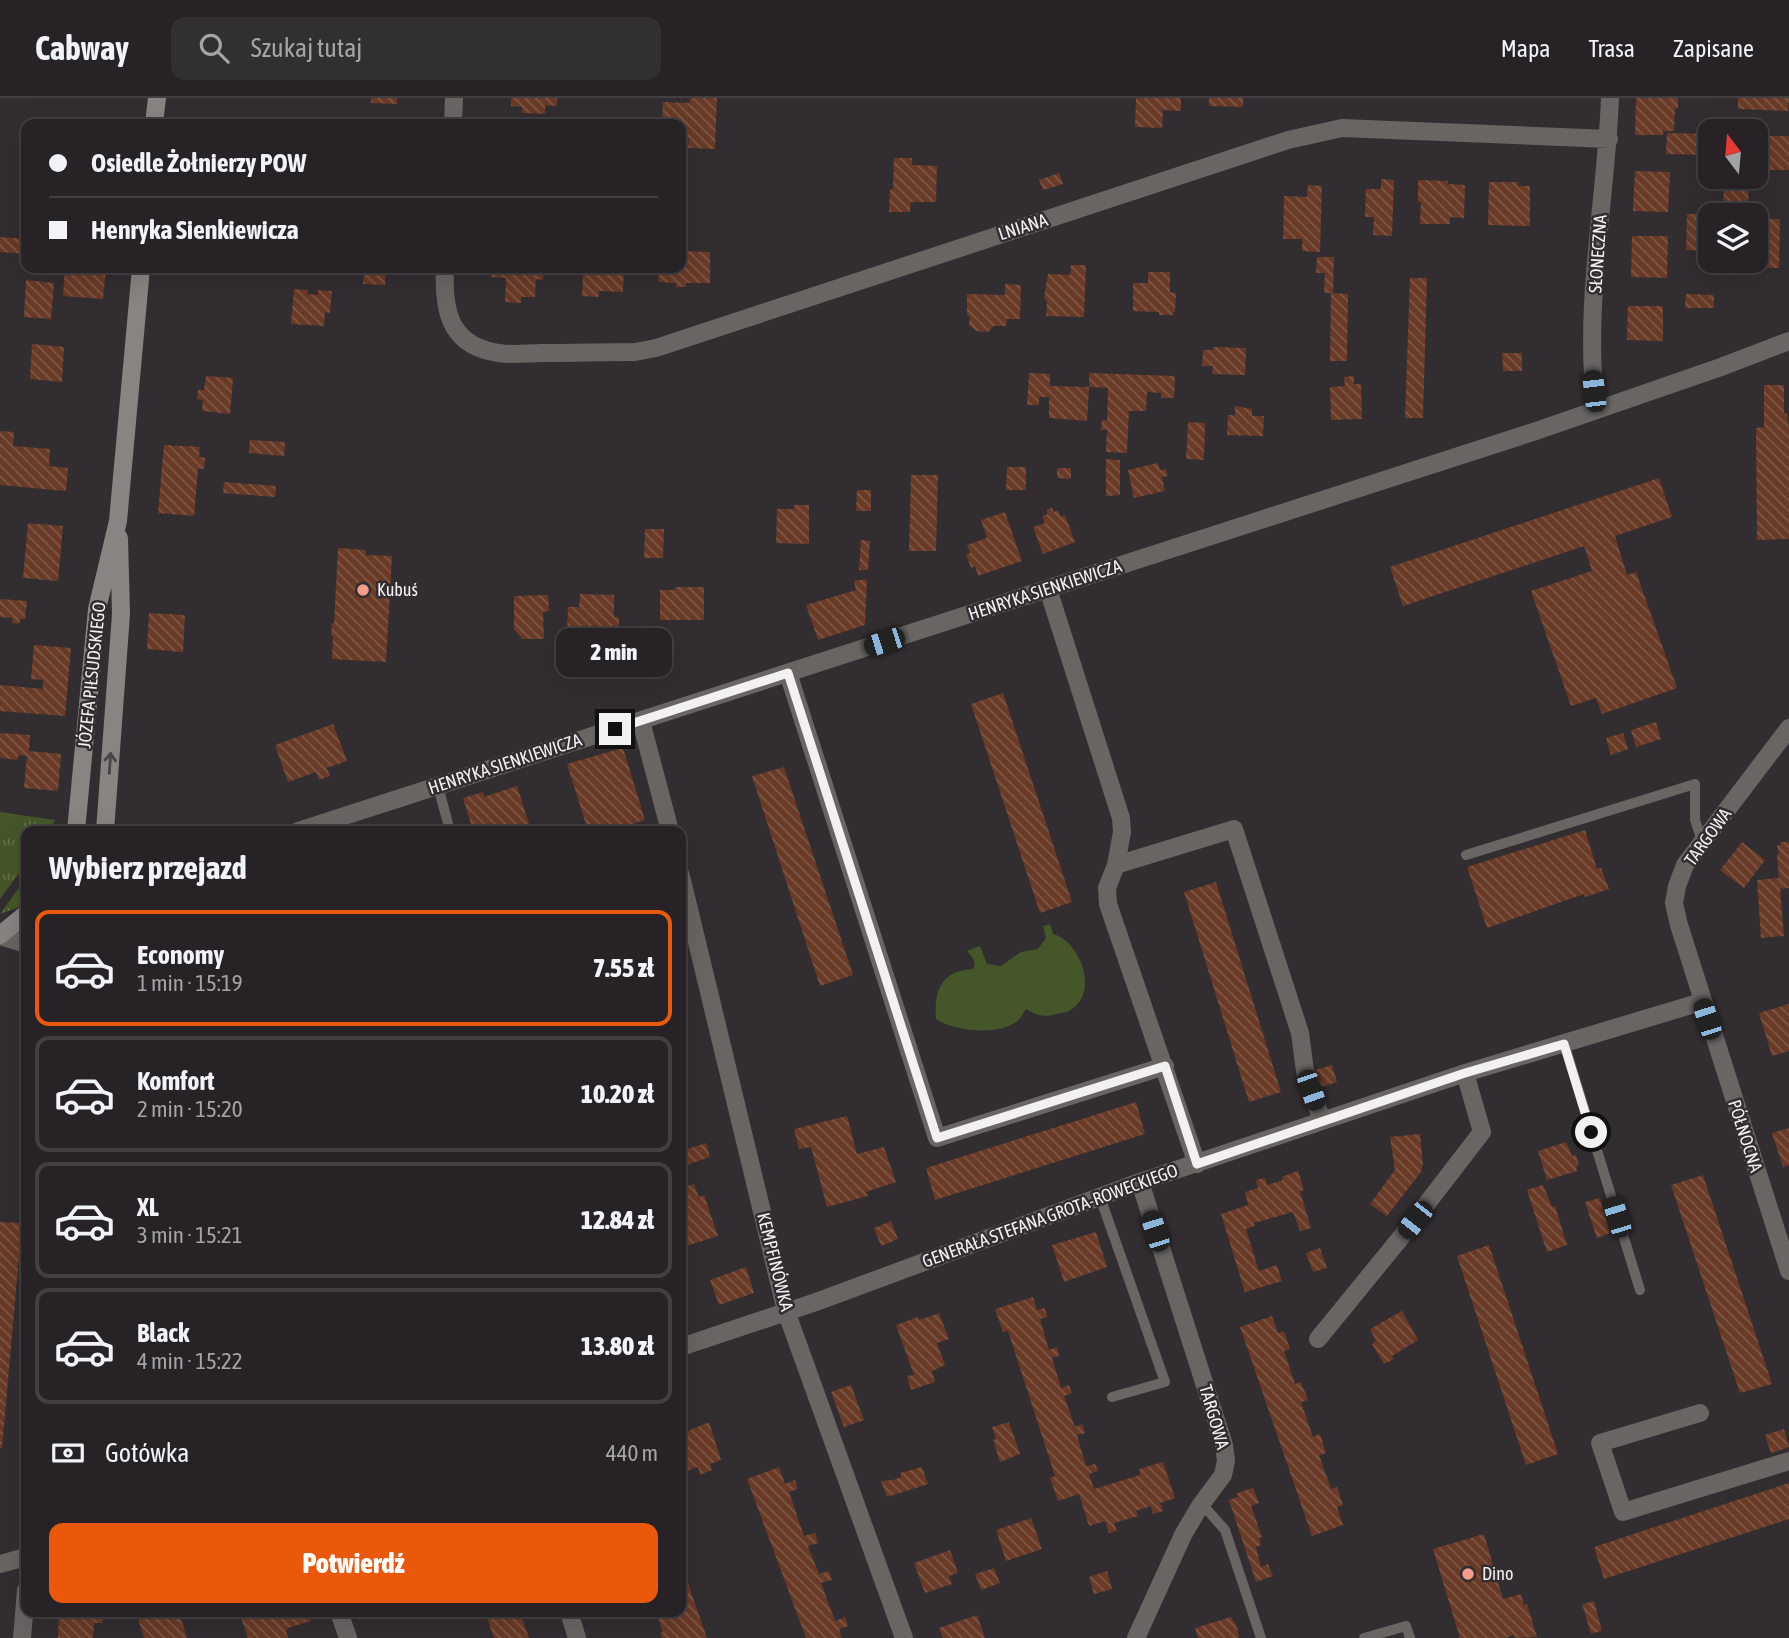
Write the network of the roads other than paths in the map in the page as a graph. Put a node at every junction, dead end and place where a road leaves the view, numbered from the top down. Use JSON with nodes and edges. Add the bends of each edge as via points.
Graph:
{"nodes":[{"id":1,"x":156,"y":98,"type":"edge"},
{"id":2,"x":454,"y":98,"type":"edge"},
{"id":3,"x":1610,"y":98,"type":"edge"},
{"id":4,"x":154,"y":119,"type":"edge"},
{"id":5,"x":453,"y":119,"type":"edge"},
{"id":6,"x":1609,"y":139,"type":"junction"},
{"id":7,"x":141,"y":273,"type":"edge"},
{"id":8,"x":445,"y":273,"type":"edge"},
{"id":9,"x":1789,"y":341,"type":"edge"},
{"id":10,"x":1596,"y":410,"type":"junction"},
{"id":11,"x":118,"y":521,"type":"junction"},
{"id":12,"x":1048,"y":589,"type":"junction"},
{"id":13,"x":788,"y":673,"type":"junction"},
{"id":14,"x":641,"y":721,"type":"junction"},
{"id":15,"x":1789,"y":728,"type":"edge"},
{"id":16,"x":438,"y":786,"type":"junction"},
{"id":17,"x":78,"y":826,"type":"edge"},
{"id":18,"x":105,"y":826,"type":"edge"},
{"id":19,"x":314,"y":826,"type":"edge"},
{"id":20,"x":449,"y":826,"type":"edge"},
{"id":21,"x":669,"y":826,"type":"edge"},
{"id":22,"x":1702,"y":841,"type":"junction"},
{"id":23,"x":1466,"y":855,"type":"dead end"},
{"id":24,"x":1116,"y":866,"type":"junction"},
{"id":25,"x":686,"y":897,"type":"edge"},
{"id":26,"x":21,"y":918,"type":"edge"},
{"id":27,"x":21,"y":927,"type":"edge"},
{"id":28,"x":0,"y":935,"type":"edge"},
{"id":29,"x":21,"y":942,"type":"edge"},
{"id":30,"x":1702,"y":1002,"type":"junction"},
{"id":31,"x":1564,"y":1044,"type":"junction"},
{"id":32,"x":1165,"y":1066,"type":"junction"},
{"id":33,"x":1465,"y":1073,"type":"junction"},
{"id":34,"x":1322,"y":1122,"type":"junction"},
{"id":35,"x":1197,"y":1164,"type":"junction"},
{"id":36,"x":1140,"y":1182,"type":"junction"},
{"id":37,"x":1100,"y":1197,"type":"junction"},
{"id":38,"x":1789,"y":1271,"type":"edge"},
{"id":39,"x":1640,"y":1290,"type":"dead end"},
{"id":40,"x":786,"y":1311,"type":"junction"},
{"id":41,"x":1318,"y":1339,"type":"dead end"},
{"id":42,"x":686,"y":1345,"type":"edge"},
{"id":43,"x":1112,"y":1397,"type":"dead end"},
{"id":44,"x":1700,"y":1413,"type":"dead end"},
{"id":45,"x":1789,"y":1461,"type":"edge"},
{"id":46,"x":1202,"y":1504,"type":"junction"},
{"id":47,"x":21,"y":1558,"type":"edge"},
{"id":48,"x":0,"y":1564,"type":"edge"},
{"id":49,"x":24,"y":1617,"type":"edge"},
{"id":50,"x":341,"y":1617,"type":"edge"},
{"id":51,"x":571,"y":1617,"type":"edge"},
{"id":52,"x":22,"y":1638,"type":"edge"},
{"id":53,"x":348,"y":1638,"type":"edge"},
{"id":54,"x":577,"y":1638,"type":"edge"},
{"id":55,"x":904,"y":1638,"type":"edge"},
{"id":56,"x":1136,"y":1638,"type":"edge"},
{"id":57,"x":1261,"y":1638,"type":"edge"},
{"id":58,"x":1364,"y":1638,"type":"edge"},
{"id":59,"x":1410,"y":1638,"type":"edge"}],
"edges":[{"from":1,"to":4,"type":"main road"},
{"from":2,"to":5,"type":"street"},
{"from":3,"to":6,"type":"street","name":"SŁONECZNA"},
{"from":6,"to":8,"type":"street","name":"LNIANA","via":[[1342,128],[1288,140],[635,352],[493,352],[470,344],[452,324],[445,305]]},
{"from":6,"to":10,"type":"street","name":"SŁONECZNA","via":[[1592,348]]},
{"from":7,"to":11,"type":"main road","name":"JÓZEFA PIŁSUDSKIEGO"},
{"from":9,"to":10,"type":"street","name":"HENRYKA SIENKIEWICZA"},
{"from":10,"to":12,"type":"street","name":"HENRYKA SIENKIEWICZA"},
{"from":11,"to":17,"type":"main road","name":"JÓZEFA PIŁSUDSKIEGO","via":[[97,609]]},
{"from":18,"to":11,"type":"main road","name":"JÓZEFA PIŁSUDSKIEGO","one_way":true,"via":[[121,614]]},
{"from":12,"to":13,"type":"street","name":"HENRYKA SIENKIEWICZA"},
{"from":12,"to":24,"type":"street","via":[[1121,818]]},
{"from":13,"to":14,"type":"street","name":"HENRYKA SIENKIEWICZA"},
{"from":13,"to":32,"type":"street","via":[[937,1138]]},
{"from":14,"to":16,"type":"street","name":"HENRYKA SIENKIEWICZA"},
{"from":14,"to":21,"type":"street"},
{"from":15,"to":22,"type":"street","name":"TARGOWA"},
{"from":16,"to":19,"type":"street","name":"HENRYKA SIENKIEWICZA"},
{"from":16,"to":20,"type":"lane"},
{"from":22,"to":23,"type":"lane","via":[[1695,820],[1695,784]]},
{"from":22,"to":30,"type":"street","name":"TARGOWA","via":[[1685,865],[1674,903]]},
{"from":24,"to":32,"type":"street","via":[[1107,888],[1108,904]]},
{"from":24,"to":34,"type":"street","via":[[1234,828],[1300,1033],[1305,1071]]},
{"from":25,"to":40,"type":"street","name":"KEMPFINÓWKA"},
{"from":26,"to":28,"type":"main road"},
{"from":27,"to":28,"type":"main road"},
{"from":28,"to":29,"type":"street"},
{"from":30,"to":31,"type":"street","name":"GENERAŁA STEFANA GROTA-ROWECKIEGO"},
{"from":30,"to":38,"type":"street","name":"PÓŁNOCNA"},
{"from":31,"to":33,"type":"street","name":"GENERAŁA STEFANA GROTA-ROWECKIEGO"},
{"from":31,"to":39,"type":"lane"},
{"from":32,"to":35,"type":"street"},
{"from":33,"to":34,"type":"street","name":"GENERAŁA STEFANA GROTA-ROWECKIEGO"},
{"from":33,"to":41,"type":"street","via":[[1482,1132]]},
{"from":34,"to":35,"type":"street","name":"GENERAŁA STEFANA GROTA-ROWECKIEGO"},
{"from":35,"to":36,"type":"street","name":"GENERAŁA STEFANA GROTA-ROWECKIEGO"},
{"from":36,"to":37,"type":"street","name":"GENERAŁA STEFANA GROTA-ROWECKIEGO"},
{"from":36,"to":46,"type":"street","name":"TARGOWA","via":[[1224,1445],[1223,1475]]},
{"from":37,"to":40,"type":"street","name":"GENERAŁA STEFANA GROTA-ROWECKIEGO"},
{"from":37,"to":43,"type":"lane","via":[[1165,1382]]},
{"from":40,"to":42,"type":"street","name":"GENERAŁA STEFANA GROTA-ROWECKIEGO"},
{"from":40,"to":55,"type":"street","name":"KEMPFINÓWKA"},
{"from":44,"to":45,"type":"street","via":[[1600,1443],[1623,1512]]},
{"from":46,"to":56,"type":"street","name":"TARGOWA"},
{"from":46,"to":57,"type":"lane","via":[[1225,1530]]},
{"from":47,"to":48,"type":"street"},
{"from":49,"to":52,"type":"street"},
{"from":50,"to":53,"type":"street"},
{"from":51,"to":54,"type":"street"},
{"from":58,"to":59,"type":"lane","via":[[1406,1626]]}]}
